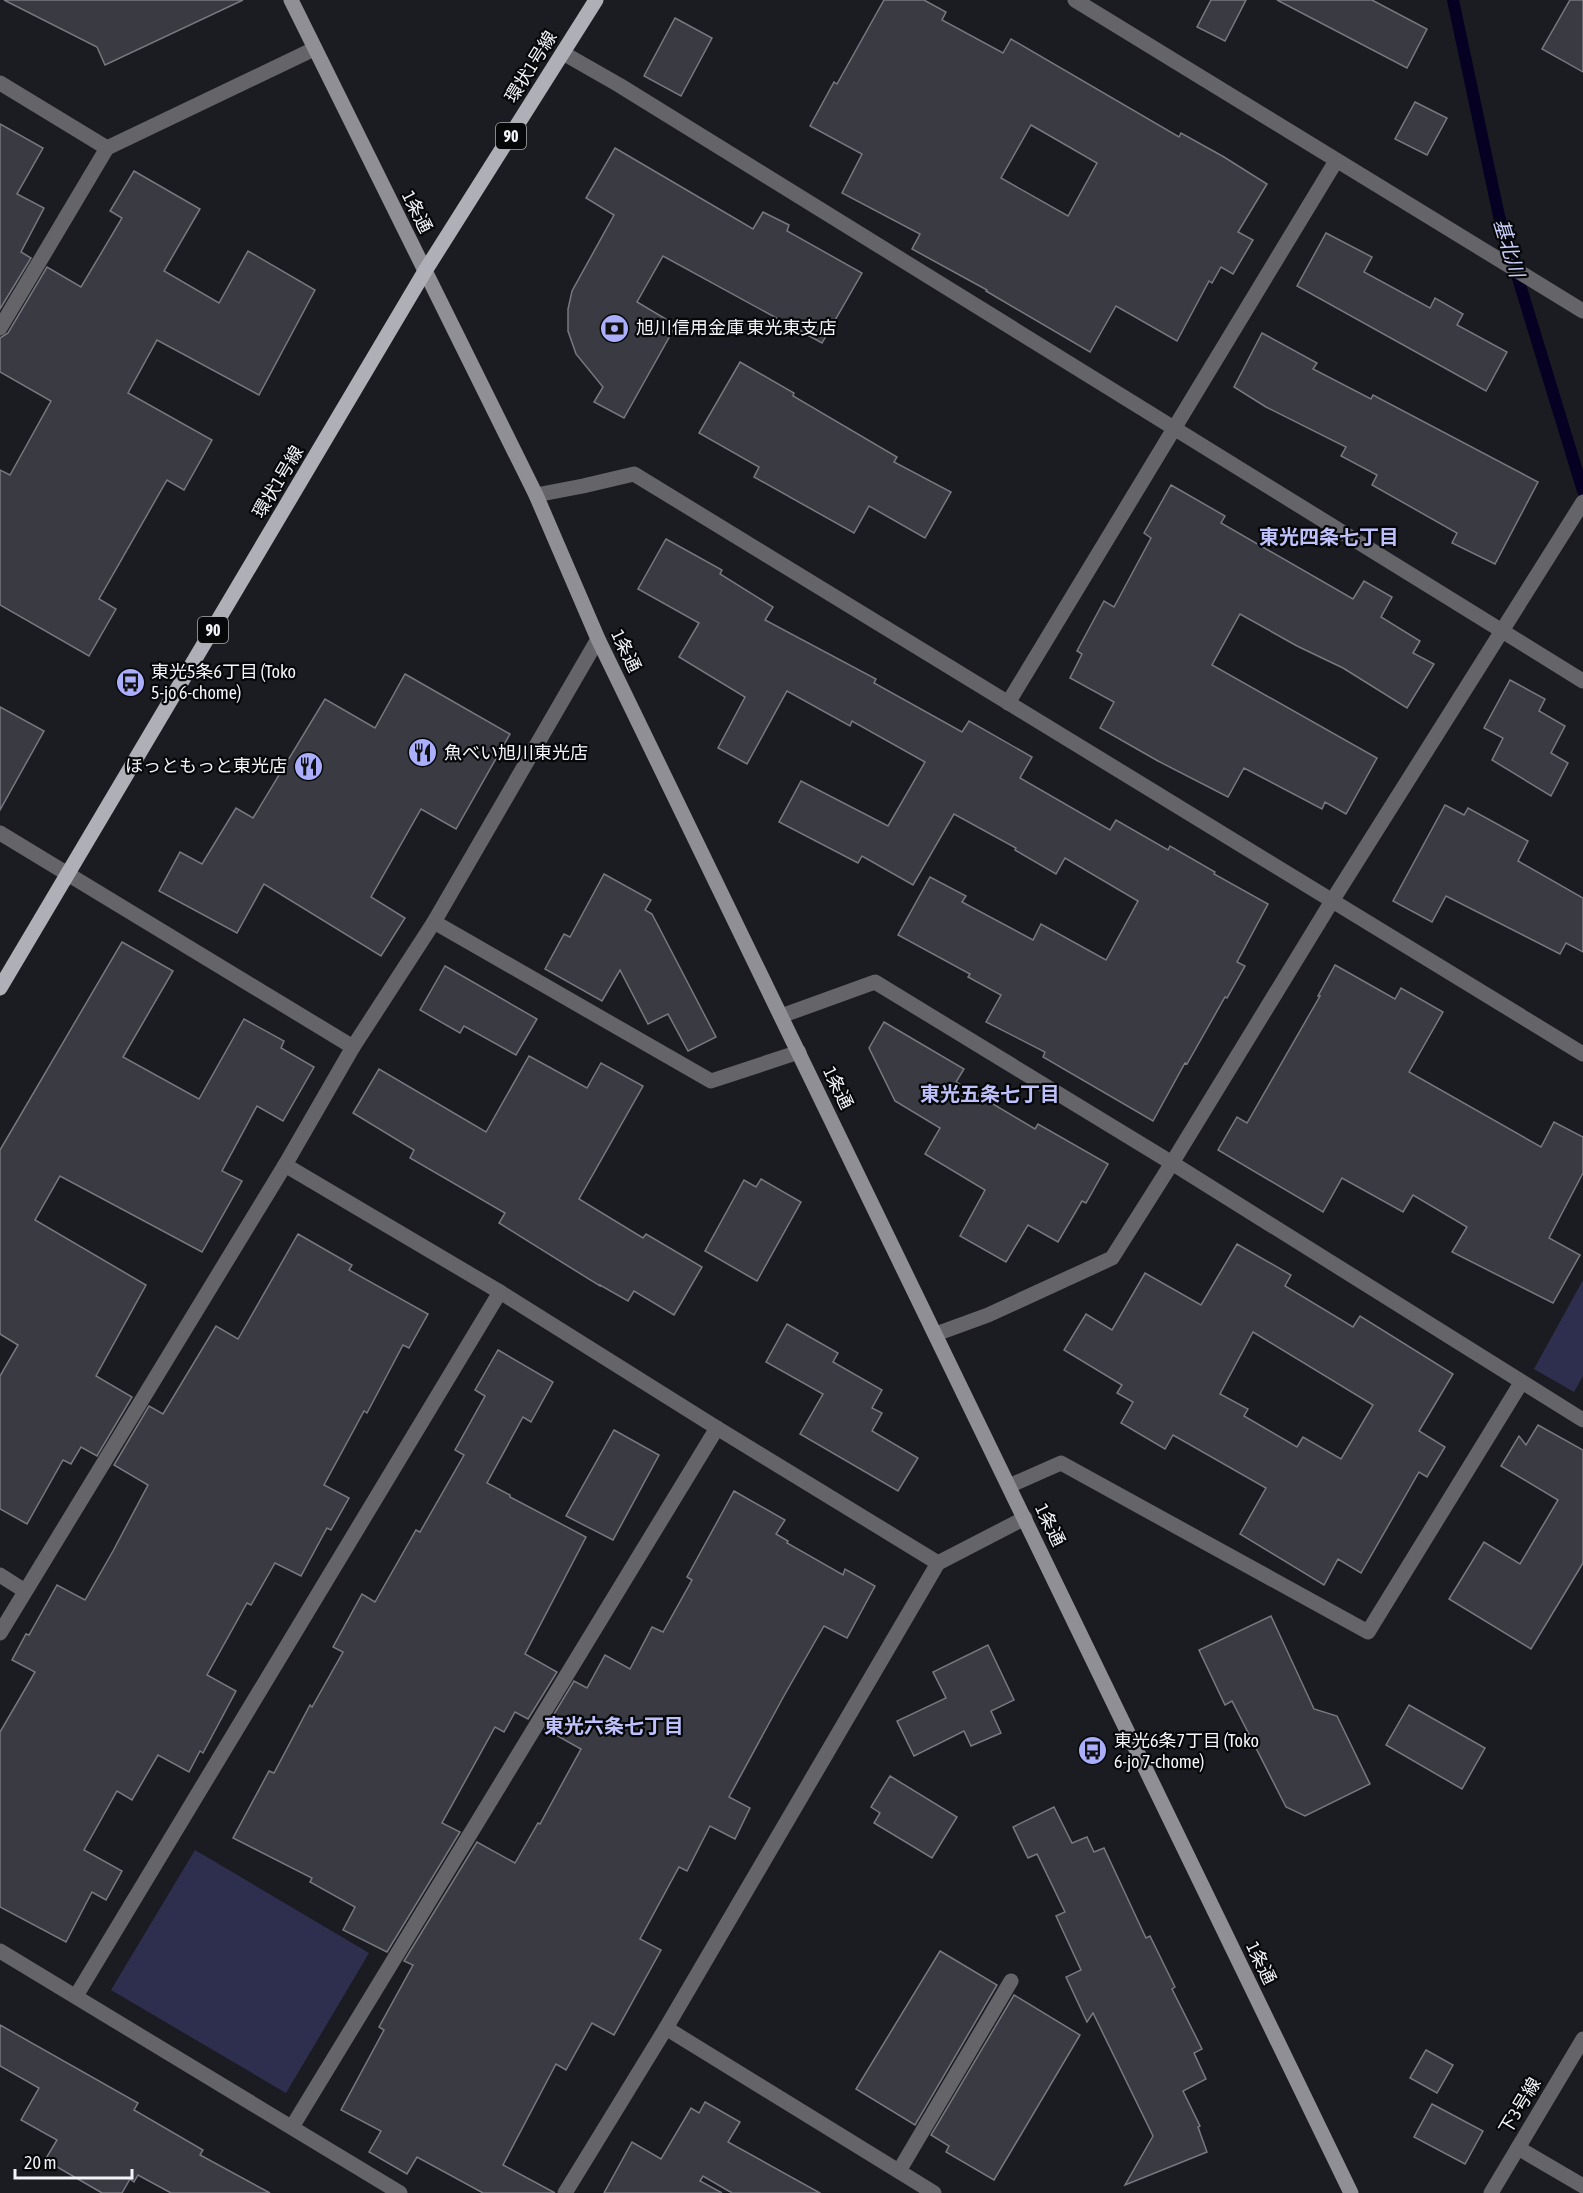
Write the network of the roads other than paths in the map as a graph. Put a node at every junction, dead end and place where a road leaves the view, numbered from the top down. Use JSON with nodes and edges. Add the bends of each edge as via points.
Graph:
{"nodes":[{"id":1,"x":291,"y":0,"type":"edge"},
{"id":2,"x":596,"y":0,"type":"edge"},
{"id":3,"x":1075,"y":0,"type":"edge"},
{"id":4,"x":314,"y":49,"type":"junction"},
{"id":5,"x":563,"y":53,"type":"junction"},
{"id":6,"x":0,"y":83,"type":"edge"},
{"id":7,"x":107,"y":148,"type":"junction"},
{"id":8,"x":1336,"y":161,"type":"junction"},
{"id":9,"x":425,"y":271,"type":"junction"},
{"id":10,"x":1583,"y":311,"type":"edge"},
{"id":11,"x":0,"y":328,"type":"edge"},
{"id":12,"x":1173,"y":428,"type":"junction"},
{"id":13,"x":536,"y":495,"type":"junction"},
{"id":14,"x":1583,"y":502,"type":"edge"},
{"id":15,"x":1501,"y":631,"type":"junction"},
{"id":16,"x":598,"y":639,"type":"junction"},
{"id":17,"x":1583,"y":681,"type":"edge"},
{"id":18,"x":1008,"y":703,"type":"junction"},
{"id":19,"x":0,"y":833,"type":"edge"},
{"id":20,"x":68,"y":874,"type":"junction"},
{"id":21,"x":1332,"y":901,"type":"junction"},
{"id":22,"x":434,"y":922,"type":"junction"},
{"id":23,"x":2,"y":982,"type":"edge"},
{"id":24,"x":781,"y":1016,"type":"junction"},
{"id":25,"x":353,"y":1047,"type":"junction"},
{"id":26,"x":799,"y":1052,"type":"junction"},
{"id":27,"x":1583,"y":1054,"type":"edge"},
{"id":28,"x":1172,"y":1163,"type":"junction"},
{"id":29,"x":285,"y":1165,"type":"junction"},
{"id":30,"x":500,"y":1292,"type":"junction"},
{"id":31,"x":936,"y":1334,"type":"junction"},
{"id":32,"x":1521,"y":1383,"type":"junction"},
{"id":33,"x":1583,"y":1420,"type":"edge"},
{"id":34,"x":717,"y":1428,"type":"junction"},
{"id":35,"x":1010,"y":1486,"type":"junction"},
{"id":36,"x":1025,"y":1518,"type":"junction"},
{"id":37,"x":938,"y":1563,"type":"junction"},
{"id":38,"x":0,"y":1575,"type":"edge"},
{"id":39,"x":26,"y":1591,"type":"junction"},
{"id":40,"x":0,"y":1633,"type":"edge"},
{"id":41,"x":0,"y":1951,"type":"edge"},
{"id":42,"x":1011,"y":1981,"type":"dead end"},
{"id":43,"x":76,"y":1996,"type":"junction"},
{"id":44,"x":666,"y":2028,"type":"junction"},
{"id":45,"x":1583,"y":2039,"type":"edge"},
{"id":46,"x":292,"y":2127,"type":"junction"},
{"id":47,"x":1518,"y":2148,"type":"junction"},
{"id":48,"x":899,"y":2172,"type":"junction"},
{"id":49,"x":1583,"y":2186,"type":"edge"},
{"id":50,"x":400,"y":2193,"type":"edge"},
{"id":51,"x":565,"y":2193,"type":"edge"},
{"id":52,"x":934,"y":2193,"type":"edge"},
{"id":53,"x":1351,"y":2193,"type":"edge"},
{"id":54,"x":1491,"y":2193,"type":"edge"}],
"edges":[{"from":1,"to":4,"type":"main road","name":"1条通"},
{"from":2,"to":5,"type":"main road","name":"環状1号線","number":"90"},
{"from":3,"to":8,"type":"street"},
{"from":4,"to":7,"type":"street"},
{"from":4,"to":9,"type":"main road","name":"1条通"},
{"from":5,"to":9,"type":"main road","name":"環状1号線","number":"90"},
{"from":5,"to":12,"type":"street"},
{"from":6,"to":7,"type":"street"},
{"from":7,"to":11,"type":"street"},
{"from":8,"to":10,"type":"street"},
{"from":8,"to":12,"type":"street"},
{"from":9,"to":13,"type":"main road","name":"1条通"},
{"from":9,"to":20,"type":"main road","name":"環状1号線","number":"90"},
{"from":12,"to":15,"type":"street"},
{"from":12,"to":18,"type":"street"},
{"from":13,"to":16,"type":"main road","name":"1条通"},
{"from":13,"to":18,"type":"street","via":[[634,474]]},
{"from":14,"to":15,"type":"street"},
{"from":15,"to":17,"type":"street"},
{"from":15,"to":21,"type":"street"},
{"from":16,"to":22,"type":"street"},
{"from":16,"to":24,"type":"main road","name":"1条通"},
{"from":18,"to":21,"type":"street"},
{"from":19,"to":20,"type":"street"},
{"from":20,"to":23,"type":"main road","name":"環状1号線","number":"90"},
{"from":20,"to":25,"type":"street"},
{"from":21,"to":27,"type":"street"},
{"from":21,"to":28,"type":"street"},
{"from":22,"to":25,"type":"street"},
{"from":22,"to":26,"type":"street","via":[[711,1081]]},
{"from":24,"to":26,"type":"main road","name":"1条通"},
{"from":24,"to":28,"type":"street","via":[[875,982]]},
{"from":25,"to":29,"type":"street"},
{"from":26,"to":31,"type":"main road","name":"1条通"},
{"from":28,"to":31,"type":"street","via":[[1112,1258],[988,1315]]},
{"from":28,"to":32,"type":"street"},
{"from":29,"to":30,"type":"street"},
{"from":29,"to":39,"type":"street"},
{"from":30,"to":34,"type":"street"},
{"from":30,"to":43,"type":"street"},
{"from":31,"to":35,"type":"main road","name":"1条通"},
{"from":32,"to":33,"type":"street"},
{"from":32,"to":35,"type":"street","via":[[1368,1632],[1061,1463]]},
{"from":34,"to":37,"type":"street"},
{"from":34,"to":46,"type":"street"},
{"from":35,"to":36,"type":"main road","name":"1条通"},
{"from":36,"to":37,"type":"street"},
{"from":36,"to":53,"type":"main road","name":"1条通"},
{"from":37,"to":44,"type":"street"},
{"from":38,"to":39,"type":"street"},
{"from":39,"to":40,"type":"street"},
{"from":41,"to":43,"type":"street"},
{"from":42,"to":48,"type":"street"},
{"from":43,"to":46,"type":"street"},
{"from":44,"to":48,"type":"street"},
{"from":44,"to":51,"type":"street"},
{"from":45,"to":47,"type":"street","name":"下3号線"},
{"from":46,"to":50,"type":"street"},
{"from":47,"to":49,"type":"street"},
{"from":47,"to":54,"type":"street","name":"下3号線"},
{"from":48,"to":52,"type":"street"}]}
